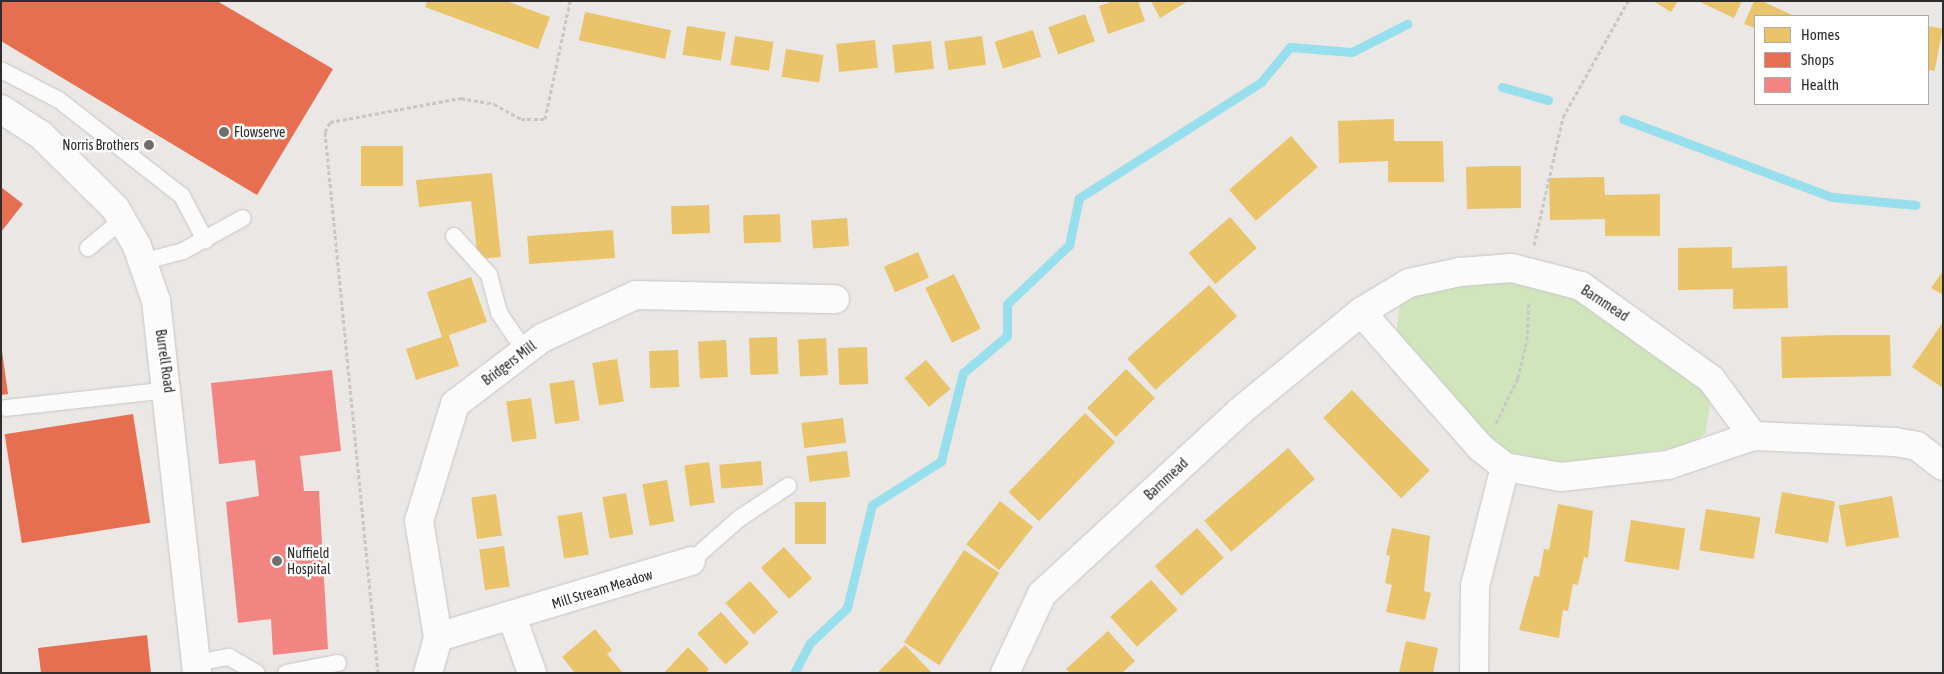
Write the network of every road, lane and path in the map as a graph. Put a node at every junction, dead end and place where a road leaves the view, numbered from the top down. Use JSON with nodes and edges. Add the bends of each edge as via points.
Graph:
{"nodes":[{"id":1,"x":570,"y":1,"type":"edge"},
{"id":2,"x":1628,"y":1,"type":"edge"},
{"id":3,"x":1,"y":70,"type":"edge"},
{"id":4,"x":1,"y":109,"type":"edge"},
{"id":5,"x":243,"y":218,"type":"dead end"},
{"id":6,"x":122,"y":220,"type":"junction"},
{"id":7,"x":454,"y":236,"type":"dead end"},
{"id":8,"x":205,"y":240,"type":"junction"},
{"id":9,"x":88,"y":248,"type":"dead end"},
{"id":10,"x":142,"y":262,"type":"junction"},
{"id":11,"x":1529,"y":270,"type":"junction"},
{"id":12,"x":835,"y":299,"type":"dead end"},
{"id":13,"x":1361,"y":312,"type":"junction"},
{"id":14,"x":525,"y":351,"type":"junction"},
{"id":15,"x":169,"y":390,"type":"junction"},
{"id":16,"x":6,"y":408,"type":"dead end"},
{"id":17,"x":1753,"y":436,"type":"junction"},
{"id":18,"x":1481,"y":448,"type":"junction"},
{"id":19,"x":1941,"y":458,"type":"edge"},
{"id":20,"x":1504,"y":467,"type":"junction"},
{"id":21,"x":788,"y":486,"type":"dead end"},
{"id":22,"x":692,"y":561,"type":"joint"},
{"id":23,"x":512,"y":617,"type":"junction"},
{"id":24,"x":438,"y":637,"type":"junction"},
{"id":25,"x":338,"y":663,"type":"dead end"},
{"id":26,"x":197,"y":668,"type":"edge"},
{"id":27,"x":1474,"y":672,"type":"edge"},
{"id":28,"x":257,"y":673,"type":"edge"},
{"id":29,"x":286,"y":673,"type":"edge"},
{"id":30,"x":378,"y":673,"type":"edge"},
{"id":31,"x":428,"y":673,"type":"edge"},
{"id":32,"x":532,"y":673,"type":"edge"},
{"id":33,"x":1005,"y":673,"type":"edge"}],
"edges":[{"from":1,"to":30,"type":"path","via":[[545,119],[521,119],[494,104],[461,98],[330,122],[324,132]]},
{"from":2,"to":11,"type":"path","via":[[1563,117]]},
{"from":3,"to":8,"type":"lane","via":[[59,100],[182,196]]},
{"from":4,"to":6,"type":"street","name":"Burrell Road","via":[[42,135],[81,171]]},
{"from":5,"to":8,"type":"lane"},
{"from":6,"to":9,"type":"lane"},
{"from":6,"to":10,"type":"street","name":"Burrell Road"},
{"from":7,"to":14,"type":"lane","via":[[489,275],[499,313]]},
{"from":8,"to":10,"type":"lane","via":[[183,251]]},
{"from":10,"to":15,"type":"street","name":"Burrell Road","via":[[156,301]]},
{"from":11,"to":13,"type":"street","name":"Barnmead","via":[[1460,272],[1409,283]]},
{"from":11,"to":17,"type":"street","name":"Barnmead","via":[[1581,286],[1628,317],[1711,379]]},
{"from":11,"to":18,"type":"path","via":[[1527,340],[1518,378]]},
{"from":12,"to":14,"type":"street","name":"Bridgers Mill","via":[[636,295],[542,338]]},
{"from":13,"to":18,"type":"street"},
{"from":13,"to":33,"type":"street","name":"Barnmead","via":[[1239,412],[1042,594]]},
{"from":14,"to":24,"type":"street","name":"Bridgers Mill","via":[[455,404],[421,512],[419,521]]},
{"from":15,"to":16,"type":"lane"},
{"from":15,"to":26,"type":"street","name":"Burrell Road"},
{"from":17,"to":19,"type":"street","via":[[1895,442],[1917,446]]},
{"from":17,"to":20,"type":"street","via":[[1668,465],[1560,478]]},
{"from":18,"to":20,"type":"street"},
{"from":20,"to":27,"type":"street","via":[[1475,586]]},
{"from":21,"to":22,"type":"lane","via":[[740,518]]},
{"from":22,"to":23,"type":"street","name":"Mill Stream Meadow"},
{"from":23,"to":24,"type":"street","name":"Mill Stream Meadow"},
{"from":23,"to":32,"type":"street"},
{"from":24,"to":31,"type":"street","name":"Bridgers Mill"},
{"from":25,"to":29,"type":"lane"},
{"from":26,"to":28,"type":"lane","via":[[229,657]]}]}
